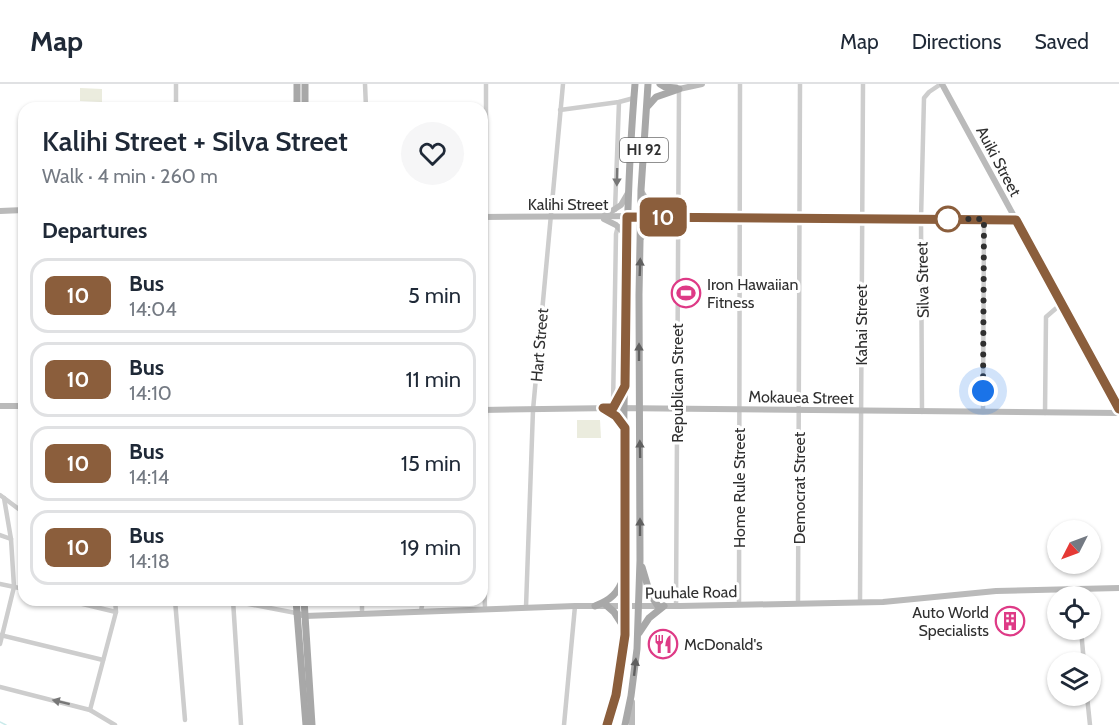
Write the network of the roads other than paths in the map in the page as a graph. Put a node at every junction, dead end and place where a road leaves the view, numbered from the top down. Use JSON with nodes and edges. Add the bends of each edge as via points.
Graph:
{"nodes":[{"id":1,"x":176,"y":84,"type":"edge"},
{"id":2,"x":297,"y":84,"type":"edge"},
{"id":3,"x":305,"y":84,"type":"edge"},
{"id":4,"x":365,"y":84,"type":"edge"},
{"id":5,"x":486,"y":84,"type":"edge"},
{"id":6,"x":563,"y":84,"type":"edge"},
{"id":7,"x":636,"y":84,"type":"edge"},
{"id":8,"x":648,"y":84,"type":"edge"},
{"id":9,"x":660,"y":84,"type":"edge"},
{"id":10,"x":702,"y":84,"type":"edge"},
{"id":11,"x":740,"y":84,"type":"edge"},
{"id":12,"x":800,"y":84,"type":"edge"},
{"id":13,"x":863,"y":84,"type":"edge"},
{"id":14,"x":942,"y":84,"type":"edge"},
{"id":15,"x":679,"y":89,"type":"junction"},
{"id":16,"x":634,"y":98,"type":"junction"},
{"id":17,"x":176,"y":102,"type":"edge"},
{"id":18,"x":297,"y":102,"type":"edge"},
{"id":19,"x":305,"y":102,"type":"edge"},
{"id":20,"x":366,"y":102,"type":"edge"},
{"id":21,"x":485,"y":102,"type":"edge"},
{"id":22,"x":619,"y":102,"type":"junction"},
{"id":23,"x":646,"y":109,"type":"junction"},
{"id":24,"x":560,"y":111,"type":"junction"},
{"id":25,"x":641,"y":190,"type":"junction"},
{"id":26,"x":628,"y":192,"type":"junction"},
{"id":27,"x":18,"y":210,"type":"edge"},
{"id":28,"x":615,"y":210,"type":"junction"},
{"id":29,"x":0,"y":211,"type":"edge"},
{"id":30,"x":641,"y":216,"type":"junction"},
{"id":31,"x":488,"y":217,"type":"edge"},
{"id":32,"x":627,"y":217,"type":"junction"},
{"id":33,"x":667,"y":217,"type":"junction"},
{"id":34,"x":678,"y":217,"type":"junction"},
{"id":35,"x":551,"y":218,"type":"junction"},
{"id":36,"x":600,"y":218,"type":"junction"},
{"id":37,"x":740,"y":218,"type":"junction"},
{"id":38,"x":800,"y":218,"type":"junction"},
{"id":39,"x":862,"y":218,"type":"junction"},
{"id":40,"x":921,"y":219,"type":"junction"},
{"id":41,"x":984,"y":219,"type":"junction"},
{"id":42,"x":1016,"y":220,"type":"junction"},
{"id":43,"x":618,"y":226,"type":"junction"},
{"id":44,"x":627,"y":236,"type":"junction"},
{"id":45,"x":641,"y":238,"type":"junction"},
{"id":46,"x":1061,"y":304,"type":"junction"},
{"id":47,"x":625,"y":386,"type":"junction"},
{"id":48,"x":0,"y":406,"type":"edge"},
{"id":49,"x":18,"y":406,"type":"edge"},
{"id":50,"x":603,"y":408,"type":"junction"},
{"id":51,"x":613,"y":408,"type":"junction"},
{"id":52,"x":624,"y":408,"type":"junction"},
{"id":53,"x":639,"y":408,"type":"junction"},
{"id":54,"x":677,"y":408,"type":"junction"},
{"id":55,"x":738,"y":409,"type":"junction"},
{"id":56,"x":800,"y":409,"type":"junction"},
{"id":57,"x":488,"y":410,"type":"edge"},
{"id":58,"x":533,"y":410,"type":"junction"},
{"id":59,"x":860,"y":411,"type":"junction"},
{"id":60,"x":1119,"y":411,"type":"edge"},
{"id":61,"x":922,"y":412,"type":"junction"},
{"id":62,"x":983,"y":412,"type":"junction"},
{"id":63,"x":1045,"y":412,"type":"junction"},
{"id":64,"x":625,"y":428,"type":"junction"},
{"id":65,"x":2,"y":496,"type":"edge"},
{"id":66,"x":18,"y":508,"type":"edge"},
{"id":67,"x":0,"y":535,"type":"edge"},
{"id":68,"x":11,"y":538,"type":"junction"},
{"id":69,"x":640,"y":560,"type":"junction"},
{"id":70,"x":626,"y":572,"type":"junction"},
{"id":71,"x":0,"y":584,"type":"edge"},
{"id":72,"x":14,"y":587,"type":"junction"},
{"id":73,"x":18,"y":588,"type":"edge"},
{"id":74,"x":1101,"y":588,"type":"edge"},
{"id":75,"x":1119,"y":588,"type":"edge"},
{"id":76,"x":1047,"y":590,"type":"edge"},
{"id":77,"x":860,"y":602,"type":"junction"},
{"id":78,"x":798,"y":603,"type":"junction"},
{"id":79,"x":739,"y":604,"type":"junction"},
{"id":80,"x":606,"y":605,"type":"junction"},
{"id":81,"x":91,"y":606,"type":"edge"},
{"id":82,"x":116,"y":606,"type":"edge"},
{"id":83,"x":176,"y":606,"type":"edge"},
{"id":84,"x":232,"y":606,"type":"edge"},
{"id":85,"x":262,"y":606,"type":"edge"},
{"id":86,"x":296,"y":606,"type":"edge"},
{"id":87,"x":304,"y":606,"type":"edge"},
{"id":88,"x":362,"y":606,"type":"edge"},
{"id":89,"x":422,"y":606,"type":"edge"},
{"id":90,"x":485,"y":606,"type":"edge"},
{"id":91,"x":575,"y":606,"type":"junction"},
{"id":92,"x":595,"y":606,"type":"junction"},
{"id":93,"x":626,"y":606,"type":"junction"},
{"id":94,"x":638,"y":606,"type":"junction"},
{"id":95,"x":661,"y":606,"type":"junction"},
{"id":96,"x":676,"y":606,"type":"junction"},
{"id":97,"x":526,"y":607,"type":"junction"},
{"id":98,"x":485,"y":609,"type":"junction"},
{"id":99,"x":421,"y":611,"type":"junction"},
{"id":100,"x":116,"y":612,"type":"junction"},
{"id":101,"x":296,"y":613,"type":"junction"},
{"id":102,"x":362,"y":614,"type":"junction"},
{"id":103,"x":305,"y":616,"type":"junction"},
{"id":104,"x":625,"y":629,"type":"junction"},
{"id":105,"x":2,"y":635,"type":"edge"},
{"id":106,"x":637,"y":635,"type":"junction"},
{"id":107,"x":0,"y":645,"type":"edge"},
{"id":108,"x":103,"y":660,"type":"junction"},
{"id":109,"x":0,"y":687,"type":"edge"},
{"id":110,"x":632,"y":696,"type":"junction"},
{"id":111,"x":1088,"y":706,"type":"edge"},
{"id":112,"x":90,"y":710,"type":"junction"},
{"id":113,"x":185,"y":720,"type":"dead end"},
{"id":114,"x":115,"y":725,"type":"edge"},
{"id":115,"x":241,"y":725,"type":"edge"},
{"id":116,"x":306,"y":725,"type":"edge"},
{"id":117,"x":312,"y":725,"type":"edge"},
{"id":118,"x":564,"y":725,"type":"edge"},
{"id":119,"x":607,"y":725,"type":"edge"},
{"id":120,"x":625,"y":725,"type":"edge"},
{"id":121,"x":632,"y":725,"type":"edge"},
{"id":122,"x":1090,"y":725,"type":"edge"}],
"edges":[{"from":1,"to":17,"type":"street"},
{"from":2,"to":18,"type":"main road"},
{"from":3,"to":19,"type":"main road"},
{"from":4,"to":20,"type":"street"},
{"from":5,"to":21,"type":"street"},
{"from":6,"to":24,"type":"street","name":"Hart Street"},
{"from":7,"to":16,"type":"main road","number":"HI 92"},
{"from":8,"to":23,"type":"main road","number":"HI 92"},
{"from":9,"to":15,"type":"main road"},
{"from":10,"to":15,"type":"street"},
{"from":11,"to":37,"type":"street","name":"Home Rule Street"},
{"from":12,"to":38,"type":"street","name":"Democrat Street"},
{"from":13,"to":39,"type":"street","name":"Kahai Street"},
{"from":14,"to":40,"type":"street","name":"Silva Street","via":[[924,98]]},
{"from":14,"to":42,"type":"street","name":"Auiki Street"},
{"from":15,"to":23,"type":"main road","via":[[656,97]]},
{"from":15,"to":34,"type":"street","name":"Republican Street"},
{"from":16,"to":22,"type":"street"},
{"from":16,"to":26,"type":"main road","number":"HI 92"},
{"from":22,"to":24,"type":"street"},
{"from":22,"to":28,"type":"street","one_way":true},
{"from":23,"to":25,"type":"main road","number":"HI 92"},
{"from":24,"to":35,"type":"street","name":"Hart Street"},
{"from":25,"to":30,"type":"main road","number":"HI 92"},
{"from":25,"to":33,"type":"street","via":[[651,207]]},
{"from":26,"to":28,"type":"street"},
{"from":26,"to":32,"type":"main road","number":"HI 92"},
{"from":27,"to":29,"type":"street"},
{"from":28,"to":36,"type":"street"},
{"from":30,"to":32,"type":"street","name":"Kalihi Street"},
{"from":30,"to":33,"type":"street","name":"Kalihi Street"},
{"from":30,"to":45,"type":"main road","number":"HI 92"},
{"from":31,"to":35,"type":"street","name":"Kalihi Street"},
{"from":32,"to":36,"type":"street","name":"Kalihi Street"},
{"from":32,"to":44,"type":"main road","number":"HI 92"},
{"from":33,"to":34,"type":"street","name":"Kalihi Street"},
{"from":33,"to":45,"type":"street"},
{"from":34,"to":37,"type":"street","name":"Kalihi Street"},
{"from":34,"to":54,"type":"street","name":"Republican Street"},
{"from":35,"to":36,"type":"street","name":"Kalihi Street"},
{"from":35,"to":58,"type":"street","name":"Hart Street"},
{"from":36,"to":43,"type":"street"},
{"from":37,"to":38,"type":"street","name":"Kalihi Street"},
{"from":37,"to":55,"type":"street","name":"Home Rule Street"},
{"from":38,"to":39,"type":"street","name":"Kalihi Street"},
{"from":38,"to":56,"type":"street","name":"Democrat Street"},
{"from":39,"to":40,"type":"street","name":"Kalihi Street"},
{"from":39,"to":59,"type":"street","name":"Kahai Street"},
{"from":40,"to":41,"type":"street","name":"Kalihi Street"},
{"from":40,"to":61,"type":"street","name":"Silva Street"},
{"from":41,"to":42,"type":"street","name":"Kalihi Street"},
{"from":41,"to":62,"type":"street"},
{"from":42,"to":46,"type":"street","name":"Auiki Street"},
{"from":43,"to":44,"type":"street"},
{"from":43,"to":51,"type":"street"},
{"from":44,"to":47,"type":"main road","number":"HI 92"},
{"from":53,"to":45,"type":"main road","number":"HI 92","one_way":true},
{"from":46,"to":60,"type":"street","name":"Auiki Street"},
{"from":46,"to":63,"type":"street","via":[[1046,317]]},
{"from":47,"to":51,"type":"street"},
{"from":47,"to":52,"type":"main road","number":"HI 92"},
{"from":48,"to":49,"type":"street"},
{"from":50,"to":51,"type":"street","name":"Mokauea Street"},
{"from":50,"to":58,"type":"street","name":"Mokauea Street"},
{"from":50,"to":64,"type":"street"},
{"from":51,"to":52,"type":"street","name":"Mokauea Street"},
{"from":52,"to":53,"type":"street","name":"Mokauea Street"},
{"from":52,"to":64,"type":"main road","number":"HI 92"},
{"from":53,"to":54,"type":"street","name":"Mokauea Street"},
{"from":69,"to":53,"type":"main road","number":"HI 92","one_way":true},
{"from":54,"to":55,"type":"street","name":"Mokauea Street"},
{"from":54,"to":96,"type":"street","name":"Republican Street"},
{"from":55,"to":56,"type":"street","name":"Mokauea Street"},
{"from":55,"to":79,"type":"street","name":"Home Rule Street"},
{"from":56,"to":59,"type":"street","name":"Mokauea Street"},
{"from":56,"to":78,"type":"street","name":"Democrat Street"},
{"from":57,"to":58,"type":"street","name":"Mokauea Street"},
{"from":58,"to":97,"type":"street","name":"Hart Street"},
{"from":59,"to":61,"type":"street","name":"Mokauea Street"},
{"from":59,"to":77,"type":"street","name":"Kahai Street"},
{"from":60,"to":63,"type":"street","name":"Mokauea Street"},
{"from":61,"to":62,"type":"street","name":"Mokauea Street"},
{"from":62,"to":63,"type":"street","name":"Mokauea Street"},
{"from":64,"to":70,"type":"main road","number":"HI 92"},
{"from":65,"to":66,"type":"street"},
{"from":65,"to":68,"type":"street"},
{"from":67,"to":68,"type":"street"},
{"from":68,"to":72,"type":"street"},
{"from":69,"to":94,"type":"main road","number":"HI 92"},
{"from":69,"to":95,"type":"main road","via":[[650,594]]},
{"from":70,"to":92,"type":"main road","via":[[614,596]]},
{"from":70,"to":93,"type":"main road","number":"HI 92"},
{"from":71,"to":72,"type":"street"},
{"from":72,"to":73,"type":"street"},
{"from":72,"to":105,"type":"street"},
{"from":74,"to":75,"type":"street","name":"Puuhale Road"},
{"from":76,"to":77,"type":"street","name":"Puuhale Road"},
{"from":77,"to":78,"type":"street","name":"Puuhale Road"},
{"from":78,"to":79,"type":"street","name":"Puuhale Road"},
{"from":79,"to":96,"type":"street","name":"Puuhale Road"},
{"from":80,"to":92,"type":"street","name":"Puuhale Road"},
{"from":80,"to":93,"type":"street","name":"Puuhale Road"},
{"from":80,"to":104,"type":"main road"},
{"from":81,"to":100,"type":"street"},
{"from":82,"to":100,"type":"street"},
{"from":83,"to":113,"type":"street"},
{"from":84,"to":115,"type":"street"},
{"from":85,"to":101,"type":"street","name":"Puuhale Road"},
{"from":86,"to":101,"type":"main road"},
{"from":87,"to":103,"type":"main road"},
{"from":88,"to":102,"type":"street"},
{"from":89,"to":99,"type":"street"},
{"from":90,"to":98,"type":"street"},
{"from":91,"to":92,"type":"street","name":"Puuhale Road"},
{"from":91,"to":97,"type":"street","name":"Puuhale Road"},
{"from":91,"to":118,"type":"street"},
{"from":93,"to":94,"type":"street","name":"Puuhale Road"},
{"from":93,"to":104,"type":"main road","number":"HI 92"},
{"from":94,"to":95,"type":"street","name":"Puuhale Road"},
{"from":94,"to":106,"type":"main road","number":"HI 92"},
{"from":95,"to":96,"type":"street","name":"Puuhale Road"},
{"from":95,"to":106,"type":"main road"},
{"from":97,"to":98,"type":"street","name":"Puuhale Road"},
{"from":98,"to":99,"type":"street","name":"Puuhale Road"},
{"from":99,"to":102,"type":"street","name":"Puuhale Road"},
{"from":100,"to":108,"type":"street"},
{"from":101,"to":103,"type":"street","name":"Puuhale Road"},
{"from":101,"to":116,"type":"main road"},
{"from":102,"to":103,"type":"street","name":"Puuhale Road"},
{"from":103,"to":117,"type":"main road"},
{"from":104,"to":119,"type":"main road","number":"HI 92","via":[[616,695]]},
{"from":105,"to":107,"type":"street"},
{"from":105,"to":108,"type":"street"},
{"from":110,"to":106,"type":"main road","number":"HI 92","one_way":true},
{"from":108,"to":112,"type":"street"},
{"from":112,"to":109,"type":"street","one_way":true},
{"from":110,"to":120,"type":"main road","number":"HI 92"},
{"from":110,"to":121,"type":"street"},
{"from":111,"to":122,"type":"street"},
{"from":112,"to":114,"type":"street"}]}
